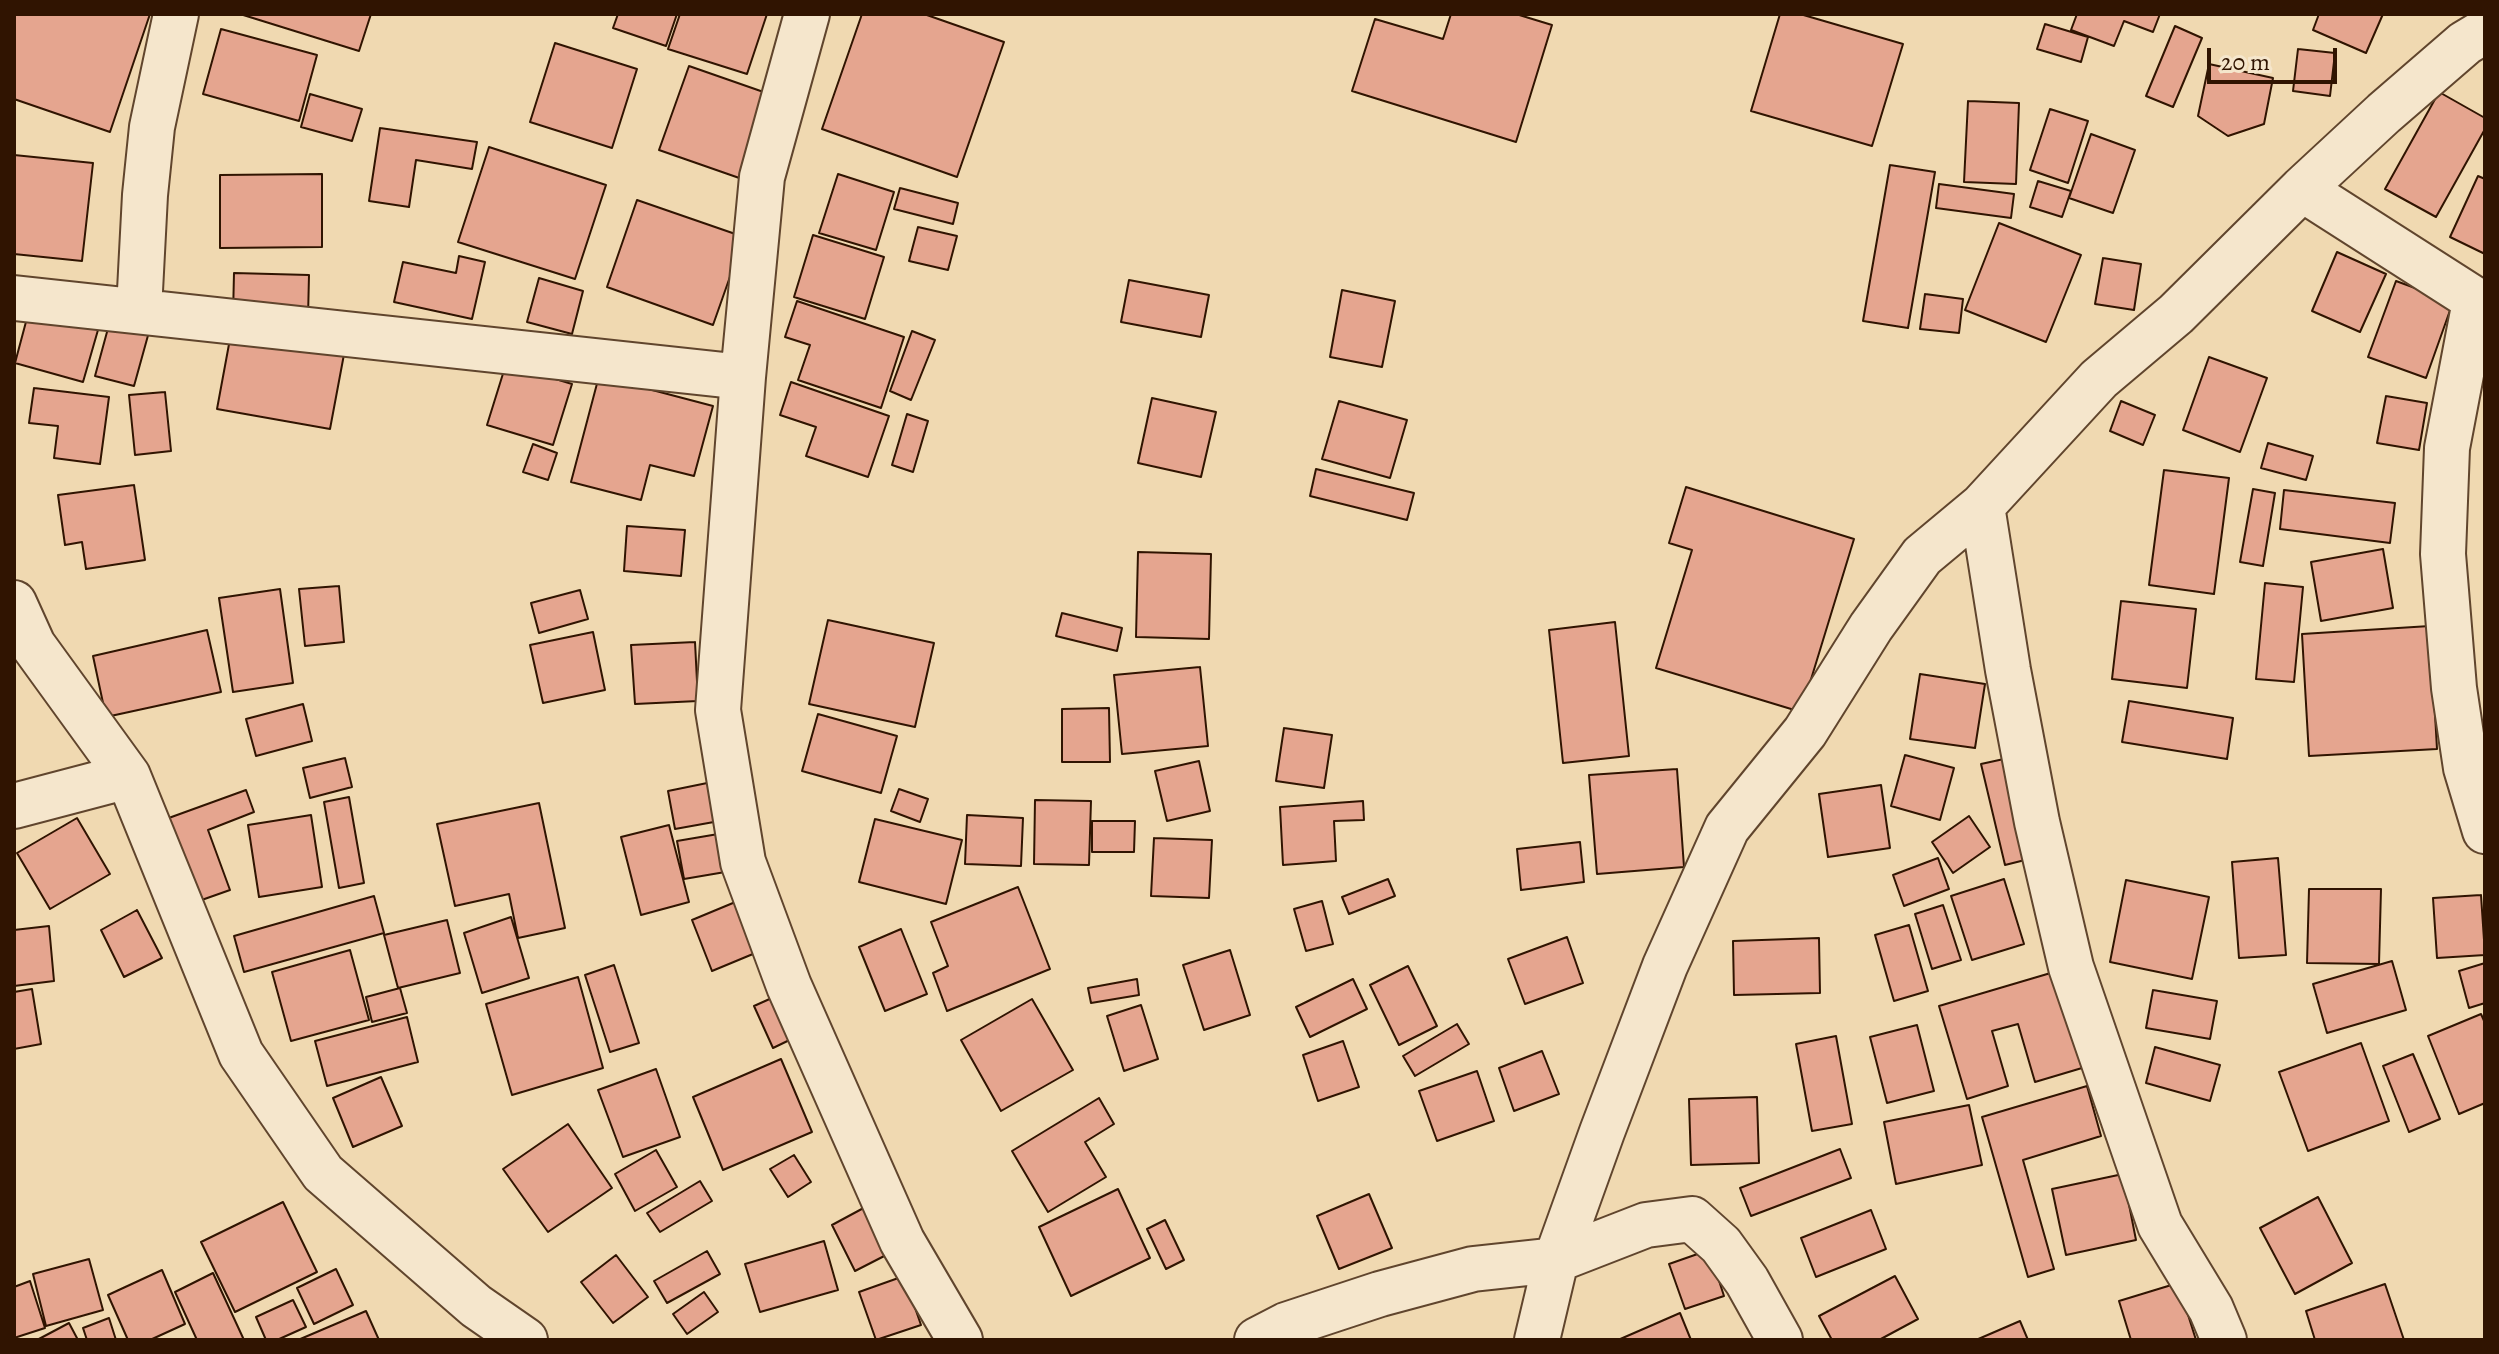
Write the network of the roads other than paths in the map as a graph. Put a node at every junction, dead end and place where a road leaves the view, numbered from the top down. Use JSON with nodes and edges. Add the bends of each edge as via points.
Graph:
{"nodes":[{"id":1,"x":176,"y":14,"type":"edge"},
{"id":2,"x":807,"y":14,"type":"edge"},
{"id":3,"x":2485,"y":31,"type":"edge"},
{"id":4,"x":2302,"y":189,"type":"junction"},
{"id":5,"x":14,"y":298,"type":"edge"},
{"id":6,"x":2480,"y":303,"type":"edge"},
{"id":7,"x":139,"y":310,"type":"junction"},
{"id":8,"x":743,"y":377,"type":"junction"},
{"id":9,"x":1982,"y":506,"type":"junction"},
{"id":10,"x":14,"y":603,"type":"edge"},
{"id":11,"x":128,"y":776,"type":"junction"},
{"id":12,"x":14,"y":806,"type":"edge"},
{"id":13,"x":2485,"y":831,"type":"edge"},
{"id":14,"x":1556,"y":1260,"type":"junction"},
{"id":15,"x":525,"y":1340,"type":"edge"},
{"id":16,"x":960,"y":1340,"type":"edge"},
{"id":17,"x":1257,"y":1340,"type":"edge"},
{"id":18,"x":1537,"y":1340,"type":"edge"},
{"id":19,"x":1780,"y":1340,"type":"edge"},
{"id":20,"x":2224,"y":1340,"type":"edge"}],
"edges":[{"from":1,"to":7,"type":"street","via":[[152,127]]},
{"from":2,"to":8,"type":"street","via":[[762,177]]},
{"from":3,"to":4,"type":"street"},
{"from":4,"to":6,"type":"street"},
{"from":4,"to":9,"type":"street","via":[[2176,314],[2099,379]]},
{"from":5,"to":7,"type":"street"},
{"from":6,"to":13,"type":"street","via":[[2447,448],[2443,554],[2466,768]]},
{"from":7,"to":8,"type":"street"},
{"from":8,"to":16,"type":"street","via":[[718,710],[743,862],[789,986],[902,1241]]},
{"from":9,"to":14,"type":"street","via":[[1922,556],[1805,732],[1727,828],[1665,966]]},
{"from":9,"to":20,"type":"street","via":[[2034,807],[2071,967],[2160,1225]]},
{"from":10,"to":11,"type":"street","via":[[33,645]]},
{"from":11,"to":12,"type":"street"},
{"from":11,"to":15,"type":"street","via":[[241,1054],[323,1173],[476,1306]]},
{"from":14,"to":17,"type":"street","via":[[1473,1269],[1380,1294]]},
{"from":14,"to":18,"type":"street"},
{"from":14,"to":19,"type":"street","via":[[1646,1225],[1692,1219],[1721,1245]]}]}
